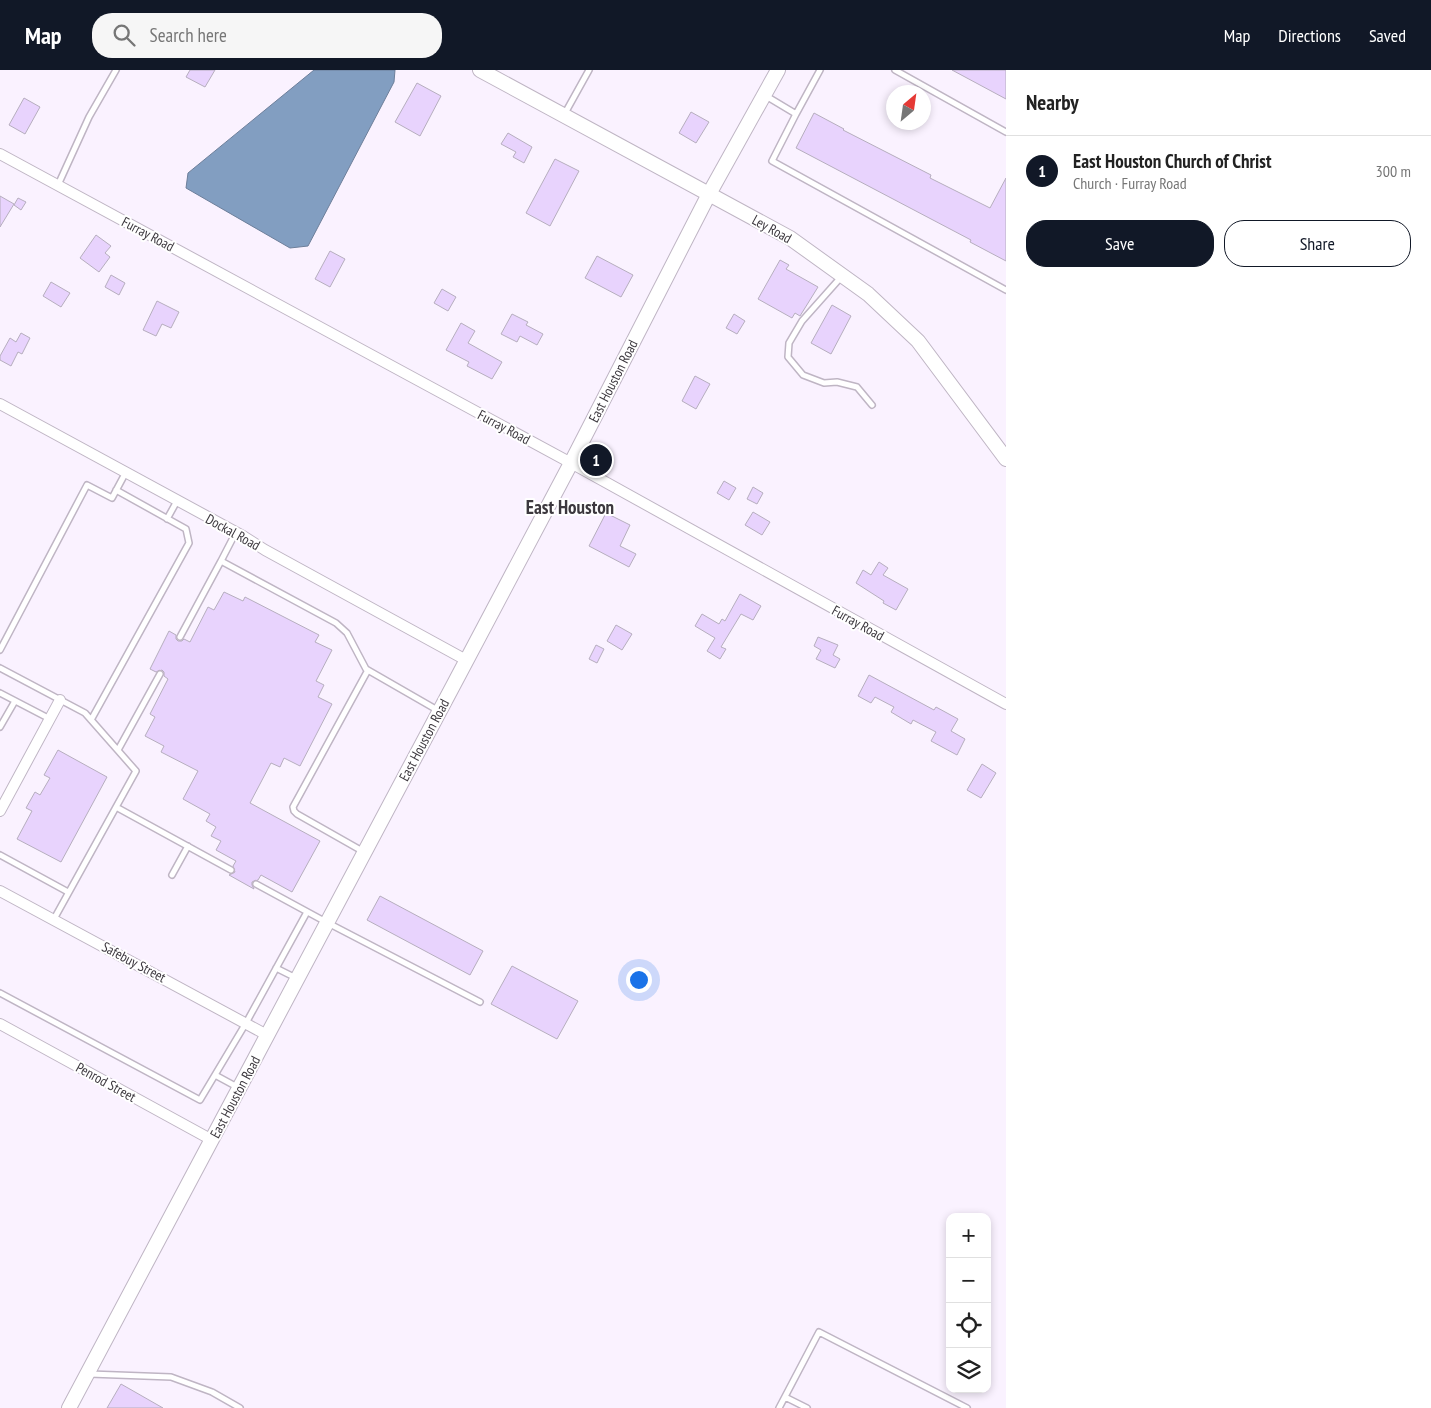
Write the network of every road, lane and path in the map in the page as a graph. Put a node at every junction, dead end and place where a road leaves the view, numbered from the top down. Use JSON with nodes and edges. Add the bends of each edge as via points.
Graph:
{"nodes":[{"id":1,"x":116,"y":70,"type":"edge"},
{"id":2,"x":480,"y":70,"type":"edge"},
{"id":3,"x":589,"y":70,"type":"edge"},
{"id":4,"x":778,"y":70,"type":"edge"},
{"id":5,"x":820,"y":70,"type":"edge"},
{"id":6,"x":895,"y":70,"type":"edge"},
{"id":7,"x":764,"y":95,"type":"junction"},
{"id":8,"x":796,"y":114,"type":"junction"},
{"id":9,"x":564,"y":115,"type":"junction"},
{"id":10,"x":1006,"y":132,"type":"edge"},
{"id":11,"x":0,"y":154,"type":"edge"},
{"id":12,"x":58,"y":185,"type":"junction"},
{"id":13,"x":709,"y":194,"type":"junction"},
{"id":14,"x":843,"y":275,"type":"junction"},
{"id":15,"x":1006,"y":290,"type":"edge"},
{"id":16,"x":0,"y":404,"type":"edge"},
{"id":17,"x":872,"y":405,"type":"dead end"},
{"id":18,"x":1006,"y":459,"type":"edge"},
{"id":19,"x":570,"y":463,"type":"junction"},
{"id":20,"x":126,"y":472,"type":"junction"},
{"id":21,"x":116,"y":490,"type":"junction"},
{"id":22,"x":177,"y":501,"type":"junction"},
{"id":23,"x":167,"y":519,"type":"junction"},
{"id":24,"x":236,"y":532,"type":"junction"},
{"id":25,"x":221,"y":561,"type":"junction"},
{"id":26,"x":180,"y":637,"type":"dead end"},
{"id":27,"x":0,"y":650,"type":"edge"},
{"id":28,"x":466,"y":660,"type":"junction"},
{"id":29,"x":0,"y":668,"type":"edge"},
{"id":30,"x":368,"y":670,"type":"junction"},
{"id":31,"x":160,"y":674,"type":"dead end"},
{"id":32,"x":0,"y":692,"type":"edge"},
{"id":33,"x":15,"y":700,"type":"junction"},
{"id":34,"x":60,"y":700,"type":"junction"},
{"id":35,"x":1006,"y":704,"type":"edge"},
{"id":36,"x":440,"y":712,"type":"junction"},
{"id":37,"x":50,"y":719,"type":"junction"},
{"id":38,"x":91,"y":720,"type":"junction"},
{"id":39,"x":0,"y":727,"type":"edge"},
{"id":40,"x":118,"y":750,"type":"junction"},
{"id":41,"x":116,"y":807,"type":"junction"},
{"id":42,"x":0,"y":811,"type":"edge"},
{"id":43,"x":188,"y":846,"type":"junction"},
{"id":44,"x":364,"y":852,"type":"junction"},
{"id":45,"x":0,"y":855,"type":"edge"},
{"id":46,"x":231,"y":870,"type":"dead end"},
{"id":47,"x":172,"y":875,"type":"dead end"},
{"id":48,"x":256,"y":884,"type":"dead end"},
{"id":49,"x":0,"y":890,"type":"edge"},
{"id":50,"x":68,"y":892,"type":"junction"},
{"id":51,"x":307,"y":912,"type":"junction"},
{"id":52,"x":54,"y":919,"type":"junction"},
{"id":53,"x":326,"y":922,"type":"junction"},
{"id":54,"x":276,"y":968,"type":"junction"},
{"id":55,"x":296,"y":979,"type":"junction"},
{"id":56,"x":0,"y":993,"type":"edge"},
{"id":57,"x":480,"y":1002,"type":"dead end"},
{"id":58,"x":246,"y":1023,"type":"junction"},
{"id":59,"x":0,"y":1024,"type":"edge"},
{"id":60,"x":268,"y":1035,"type":"junction"},
{"id":61,"x":215,"y":1075,"type":"junction"},
{"id":62,"x":239,"y":1088,"type":"junction"},
{"id":63,"x":212,"y":1140,"type":"junction"},
{"id":64,"x":87,"y":1374,"type":"junction"},
{"id":65,"x":785,"y":1397,"type":"junction"},
{"id":66,"x":69,"y":1408,"type":"edge"},
{"id":67,"x":240,"y":1408,"type":"edge"},
{"id":68,"x":779,"y":1408,"type":"edge"},
{"id":69,"x":807,"y":1408,"type":"edge"},
{"id":70,"x":967,"y":1408,"type":"edge"}],
"edges":[{"from":1,"to":12,"type":"lane","via":[[89,117]]},
{"from":2,"to":9,"type":"street","name":"Ley Road"},
{"from":3,"to":9,"type":"lane"},
{"from":4,"to":7,"type":"street","name":"East Houston Road"},
{"from":5,"to":8,"type":"lane"},
{"from":6,"to":10,"type":"lane"},
{"from":7,"to":8,"type":"lane"},
{"from":7,"to":13,"type":"street","name":"East Houston Road"},
{"from":8,"to":15,"type":"lane","via":[[772,161]]},
{"from":9,"to":13,"type":"street","name":"Ley Road"},
{"from":11,"to":12,"type":"street","name":"Furray Road"},
{"from":12,"to":19,"type":"street","name":"Furray Road"},
{"from":13,"to":14,"type":"street","name":"Ley Road","via":[[790,238]]},
{"from":13,"to":19,"type":"street","name":"East Houston Road"},
{"from":14,"to":17,"type":"lane","via":[[798,328],[789,344],[788,357],[803,375],[824,383],[837,382],[857,387]]},
{"from":14,"to":18,"type":"street","name":"Ley Road","via":[[918,341]]},
{"from":16,"to":20,"type":"street","name":"Dockal Road"},
{"from":19,"to":28,"type":"street","name":"East Houston Road"},
{"from":19,"to":35,"type":"street","name":"Furray Road"},
{"from":20,"to":21,"type":"lane"},
{"from":20,"to":22,"type":"street","name":"Dockal Road"},
{"from":21,"to":23,"type":"lane"},
{"from":21,"to":27,"type":"lane","via":[[112,498],[87,485]]},
{"from":22,"to":23,"type":"lane"},
{"from":22,"to":24,"type":"street","name":"Dockal Road"},
{"from":23,"to":38,"type":"lane","via":[[186,529],[189,543]]},
{"from":24,"to":25,"type":"lane"},
{"from":24,"to":28,"type":"street","name":"Dockal Road"},
{"from":25,"to":26,"type":"lane"},
{"from":25,"to":30,"type":"lane","via":[[336,623],[347,633]]},
{"from":28,"to":36,"type":"street","name":"East Houston Road"},
{"from":29,"to":34,"type":"lane"},
{"from":30,"to":36,"type":"lane"},
{"from":30,"to":44,"type":"lane","via":[[294,807],[296,814]]},
{"from":31,"to":40,"type":"lane"},
{"from":32,"to":33,"type":"lane"},
{"from":33,"to":37,"type":"lane"},
{"from":33,"to":39,"type":"lane"},
{"from":34,"to":37,"type":"street"},
{"from":34,"to":38,"type":"lane","via":[[85,713]]},
{"from":36,"to":44,"type":"street","name":"East Houston Road"},
{"from":37,"to":42,"type":"street"},
{"from":38,"to":40,"type":"lane"},
{"from":40,"to":41,"type":"lane","via":[[136,771]]},
{"from":41,"to":43,"type":"lane"},
{"from":41,"to":50,"type":"lane"},
{"from":43,"to":46,"type":"lane"},
{"from":43,"to":47,"type":"lane"},
{"from":44,"to":53,"type":"street","name":"East Houston Road"},
{"from":45,"to":50,"type":"lane"},
{"from":48,"to":51,"type":"lane"},
{"from":49,"to":52,"type":"street","name":"Safebuy Street"},
{"from":50,"to":52,"type":"lane"},
{"from":51,"to":53,"type":"lane"},
{"from":51,"to":54,"type":"lane"},
{"from":52,"to":58,"type":"street","name":"Safebuy Street"},
{"from":53,"to":55,"type":"street","name":"East Houston Road"},
{"from":53,"to":57,"type":"lane"},
{"from":54,"to":55,"type":"lane"},
{"from":54,"to":58,"type":"lane"},
{"from":55,"to":60,"type":"street","name":"East Houston Road"},
{"from":56,"to":61,"type":"lane","via":[[200,1100]]},
{"from":58,"to":60,"type":"street","name":"Safebuy Street"},
{"from":58,"to":61,"type":"lane"},
{"from":59,"to":63,"type":"street","name":"Penrod Street"},
{"from":60,"to":62,"type":"street","name":"East Houston Road"},
{"from":61,"to":62,"type":"lane"},
{"from":62,"to":63,"type":"street","name":"East Houston Road"},
{"from":63,"to":64,"type":"street","name":"East Houston Road"},
{"from":64,"to":66,"type":"street","name":"East Houston Road"},
{"from":64,"to":67,"type":"lane","via":[[171,1377],[212,1392]]},
{"from":65,"to":68,"type":"lane"},
{"from":65,"to":69,"type":"lane"},
{"from":65,"to":70,"type":"lane","via":[[819,1332]]}]}
